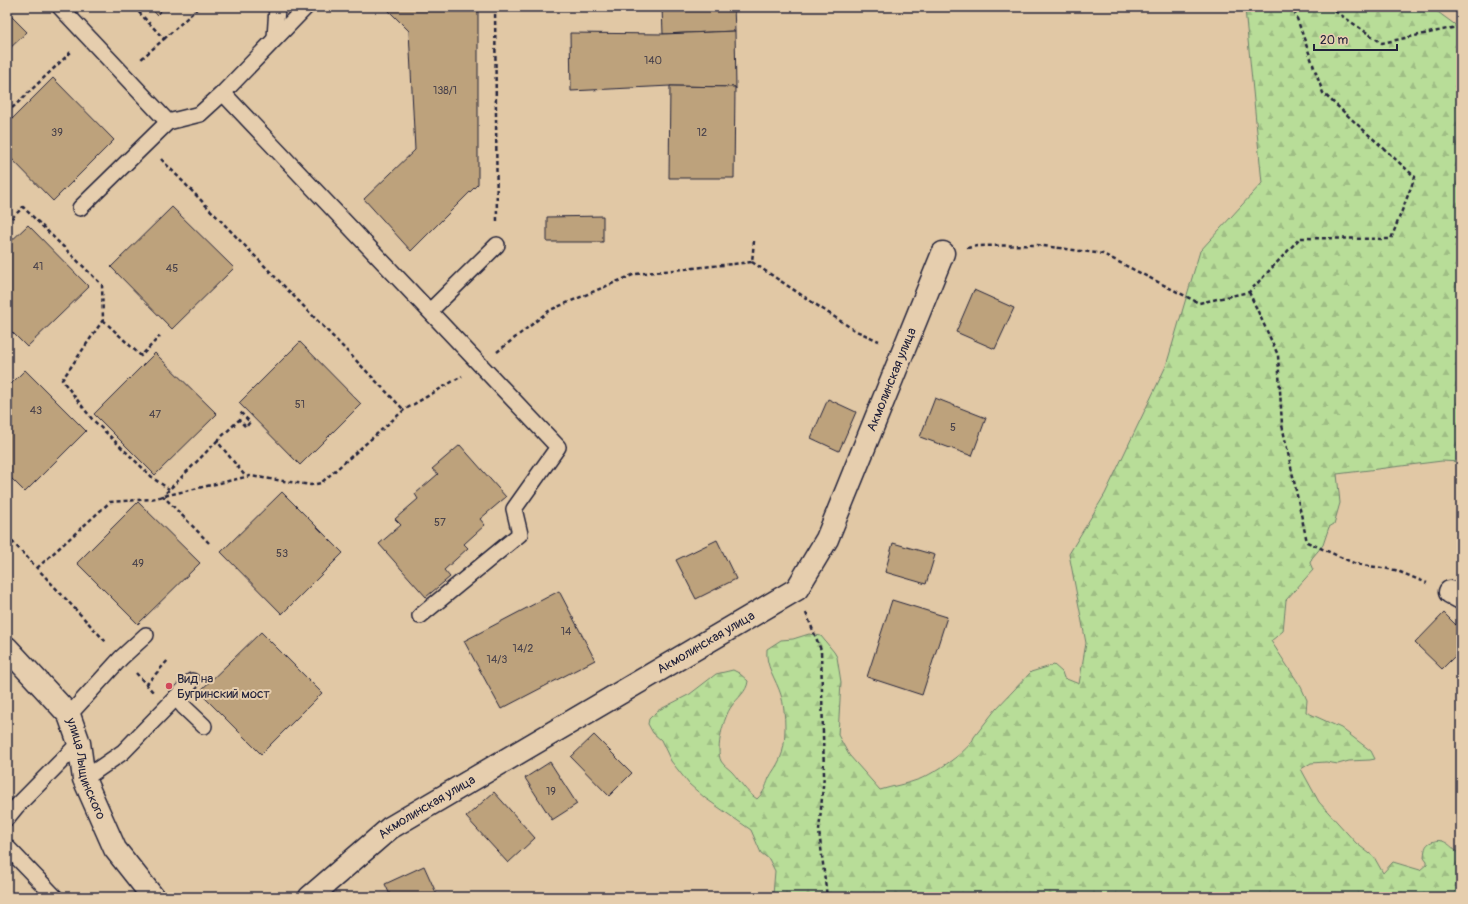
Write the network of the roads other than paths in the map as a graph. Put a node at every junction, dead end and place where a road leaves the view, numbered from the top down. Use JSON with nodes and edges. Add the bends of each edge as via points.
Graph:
{"nodes":[{"id":1,"x":60,"y":7,"type":"edge"},
{"id":2,"x":277,"y":7,"type":"edge"},
{"id":3,"x":306,"y":7,"type":"edge"},
{"id":4,"x":275,"y":38,"type":"junction"},
{"id":5,"x":223,"y":93,"type":"junction"},
{"id":6,"x":168,"y":122,"type":"junction"},
{"id":7,"x":80,"y":208,"type":"dead end"},
{"id":8,"x":497,"y":245,"type":"road end"},
{"id":9,"x":943,"y":253,"type":"road end"},
{"id":10,"x":430,"y":310,"type":"junction"},
{"id":11,"x":420,"y":616,"type":"dead end"},
{"id":12,"x":146,"y":635,"type":"dead end"},
{"id":13,"x":10,"y":658,"type":"edge"},
{"id":14,"x":192,"y":681,"type":"dead end"},
{"id":15,"x":176,"y":697,"type":"junction"},
{"id":16,"x":69,"y":715,"type":"junction"},
{"id":17,"x":204,"y":726,"type":"dead end"},
{"id":18,"x":79,"y":743,"type":"junction"},
{"id":19,"x":84,"y":779,"type":"junction"},
{"id":20,"x":7,"y":818,"type":"edge"},
{"id":21,"x":7,"y":847,"type":"edge"},
{"id":22,"x":55,"y":897,"type":"edge"},
{"id":23,"x":153,"y":897,"type":"edge"},
{"id":24,"x":310,"y":897,"type":"edge"}],
"edges":[{"from":1,"to":6,"type":"lane"},
{"from":2,"to":4,"type":"lane"},
{"from":3,"to":4,"type":"lane"},
{"from":4,"to":5,"type":"lane"},
{"from":5,"to":6,"type":"lane","via":[[200,114]]},
{"from":5,"to":10,"type":"lane"},
{"from":6,"to":7,"type":"lane"},
{"from":8,"to":10,"type":"lane"},
{"from":9,"to":24,"type":"street","name":"Акмолинская улица","via":[[827,539],[797,589],[390,828]]},
{"from":10,"to":11,"type":"lane","via":[[558,447],[514,509],[520,534]]},
{"from":12,"to":16,"type":"lane","via":[[121,658]]},
{"from":13,"to":16,"type":"street","name":"улица Лыщинского"},
{"from":14,"to":15,"type":"lane"},
{"from":15,"to":17,"type":"lane"},
{"from":15,"to":19,"type":"lane","via":[[123,752]]},
{"from":16,"to":18,"type":"street","name":"улица Лыщинского"},
{"from":18,"to":19,"type":"street","name":"улица Лыщинского"},
{"from":18,"to":20,"type":"lane"},
{"from":19,"to":23,"type":"street","name":"улица Лыщинского","via":[[115,849]]},
{"from":21,"to":22,"type":"lane"}]}
